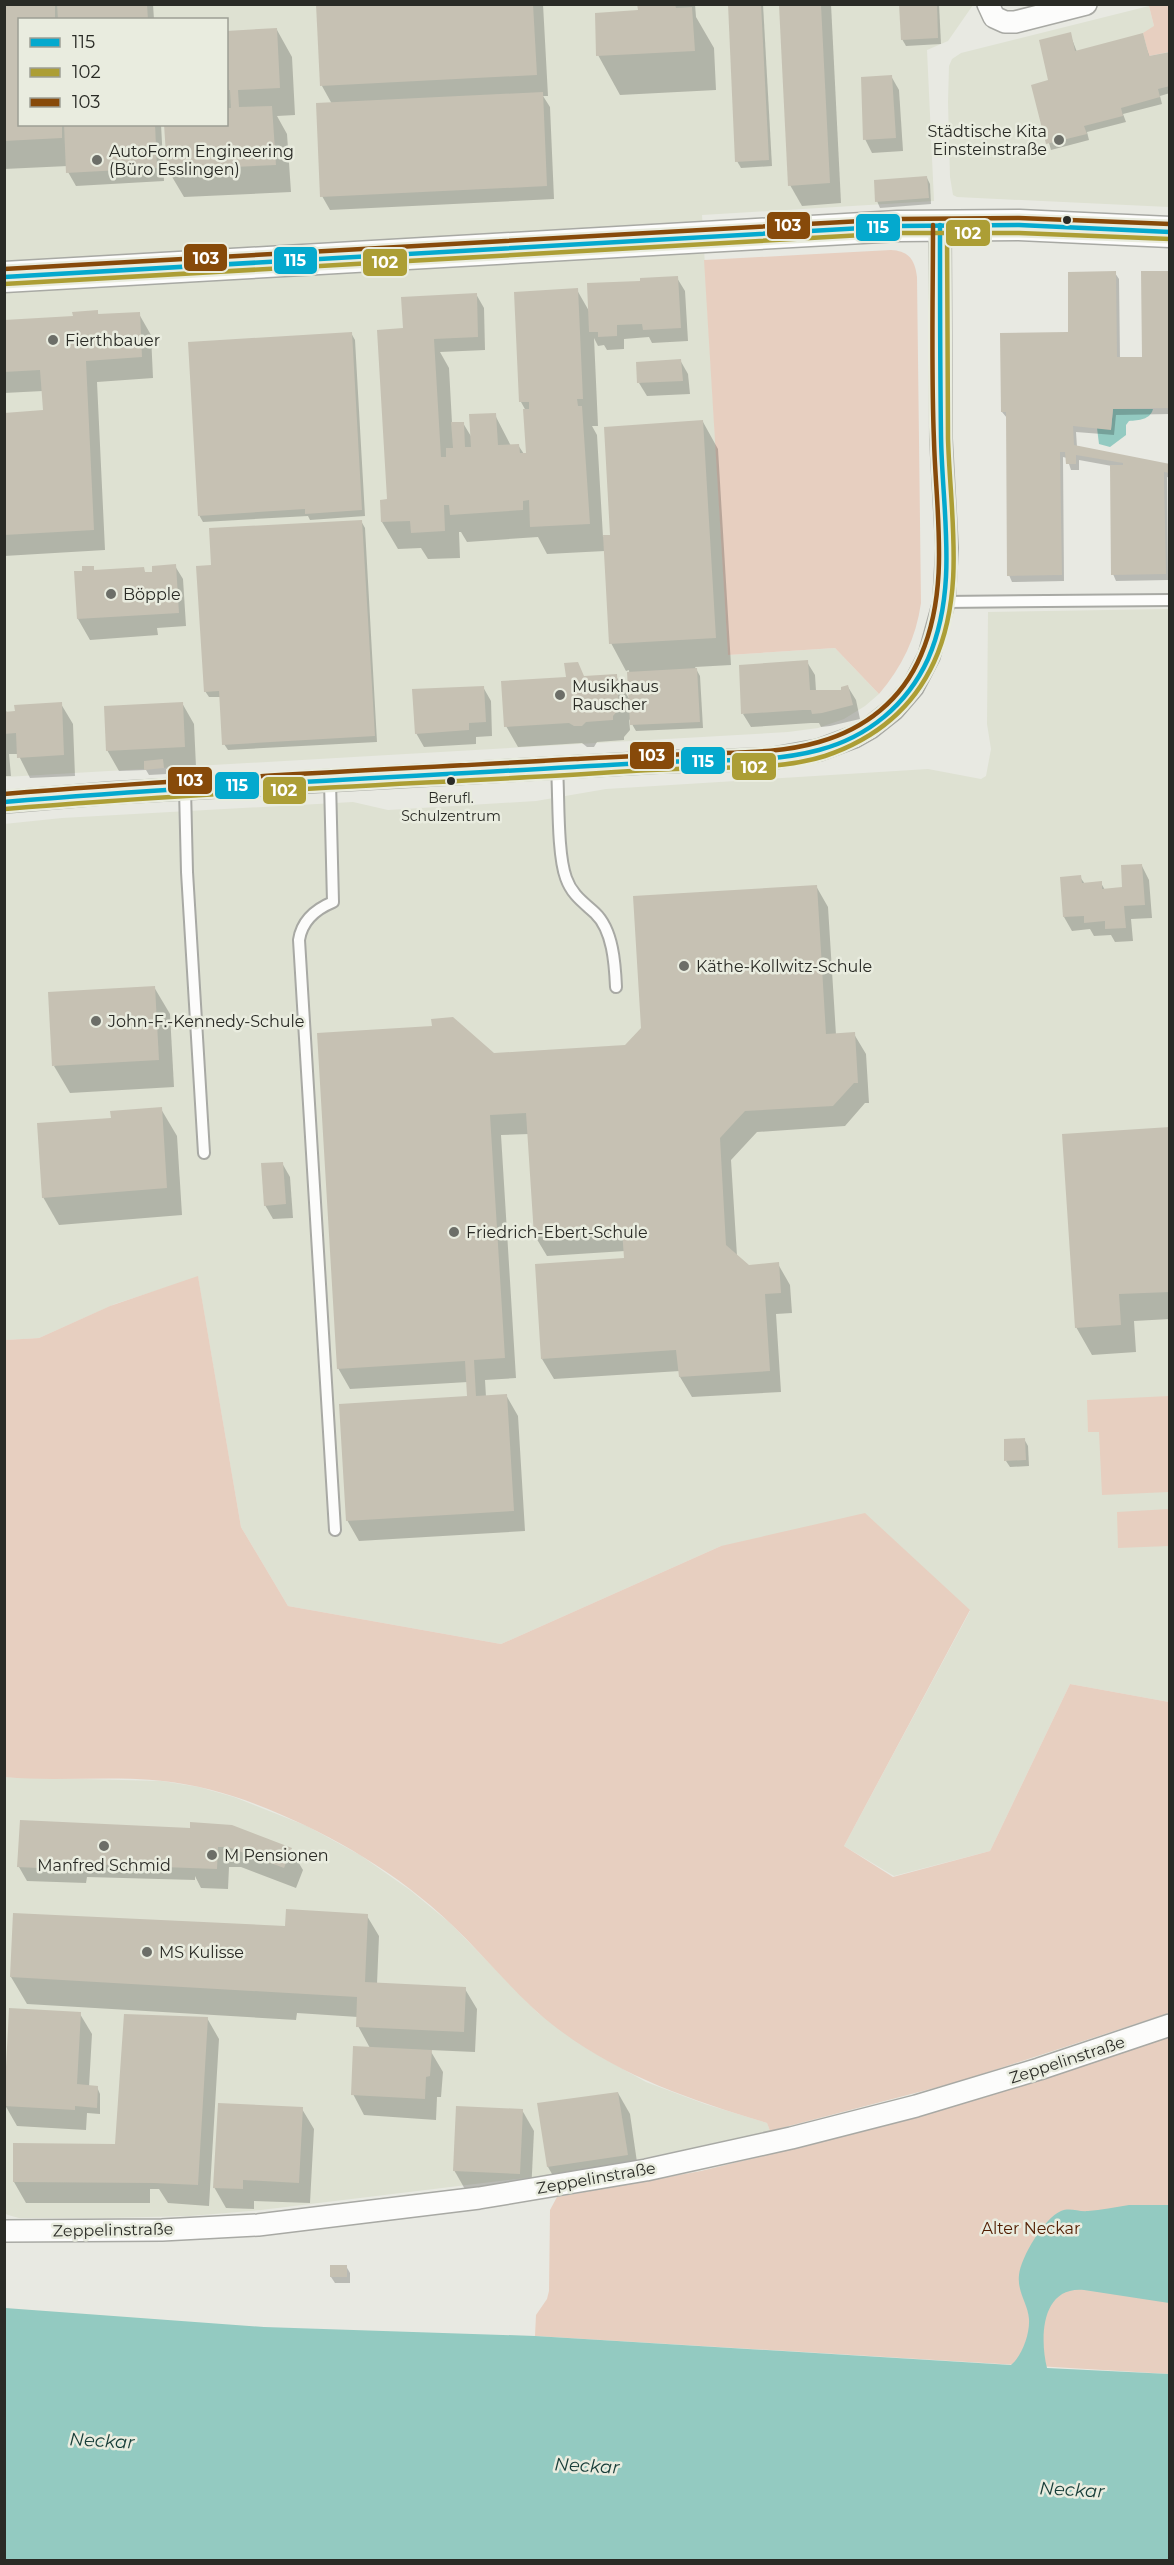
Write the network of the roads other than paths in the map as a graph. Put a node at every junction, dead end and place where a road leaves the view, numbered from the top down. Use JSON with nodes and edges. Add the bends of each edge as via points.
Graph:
{"nodes":[{"id":1,"x":1086,"y":4,"type":"edge"},
{"id":2,"x":989,"y":8,"type":"edge"},
{"id":3,"x":940,"y":225,"type":"junction"},
{"id":4,"x":1170,"y":232,"type":"edge"},
{"id":5,"x":4,"y":277,"type":"edge"},
{"id":6,"x":1170,"y":600,"type":"edge"},
{"id":7,"x":944,"y":602,"type":"junction"},
{"id":8,"x":558,"y":768,"type":"junction"},
{"id":9,"x":330,"y":782,"type":"junction"},
{"id":10,"x":185,"y":789,"type":"junction"},
{"id":11,"x":4,"y":802,"type":"edge"},
{"id":12,"x":616,"y":987,"type":"dead end"},
{"id":13,"x":204,"y":1153,"type":"dead end"},
{"id":14,"x":335,"y":1530,"type":"dead end"},
{"id":15,"x":1170,"y":2025,"type":"edge"},
{"id":16,"x":4,"y":2231,"type":"edge"}],
"edges":[{"from":1,"to":2,"type":"street","via":[[1015,22],[997,19]]},
{"from":3,"to":4,"type":"street"},
{"from":3,"to":5,"type":"street"},
{"from":3,"to":7,"type":"street","via":[[941,439],[947,548]]},
{"from":6,"to":7,"type":"lane"},
{"from":7,"to":8,"type":"street","via":[[929,656],[913,687],[894,709],[854,737],[819,750],[778,758]]},
{"from":8,"to":9,"type":"street"},
{"from":8,"to":12,"type":"lane","via":[[566,877],[574,894],[602,922],[615,954]]},
{"from":9,"to":10,"type":"street"},
{"from":9,"to":14,"type":"lane","via":[[333,902],[307,920],[299,940]]},
{"from":10,"to":11,"type":"street"},
{"from":10,"to":13,"type":"lane"},
{"from":15,"to":16,"type":"street","name":"Zeppelinstraße","via":[[916,2106],[646,2170],[479,2198],[258,2225]]}]}
